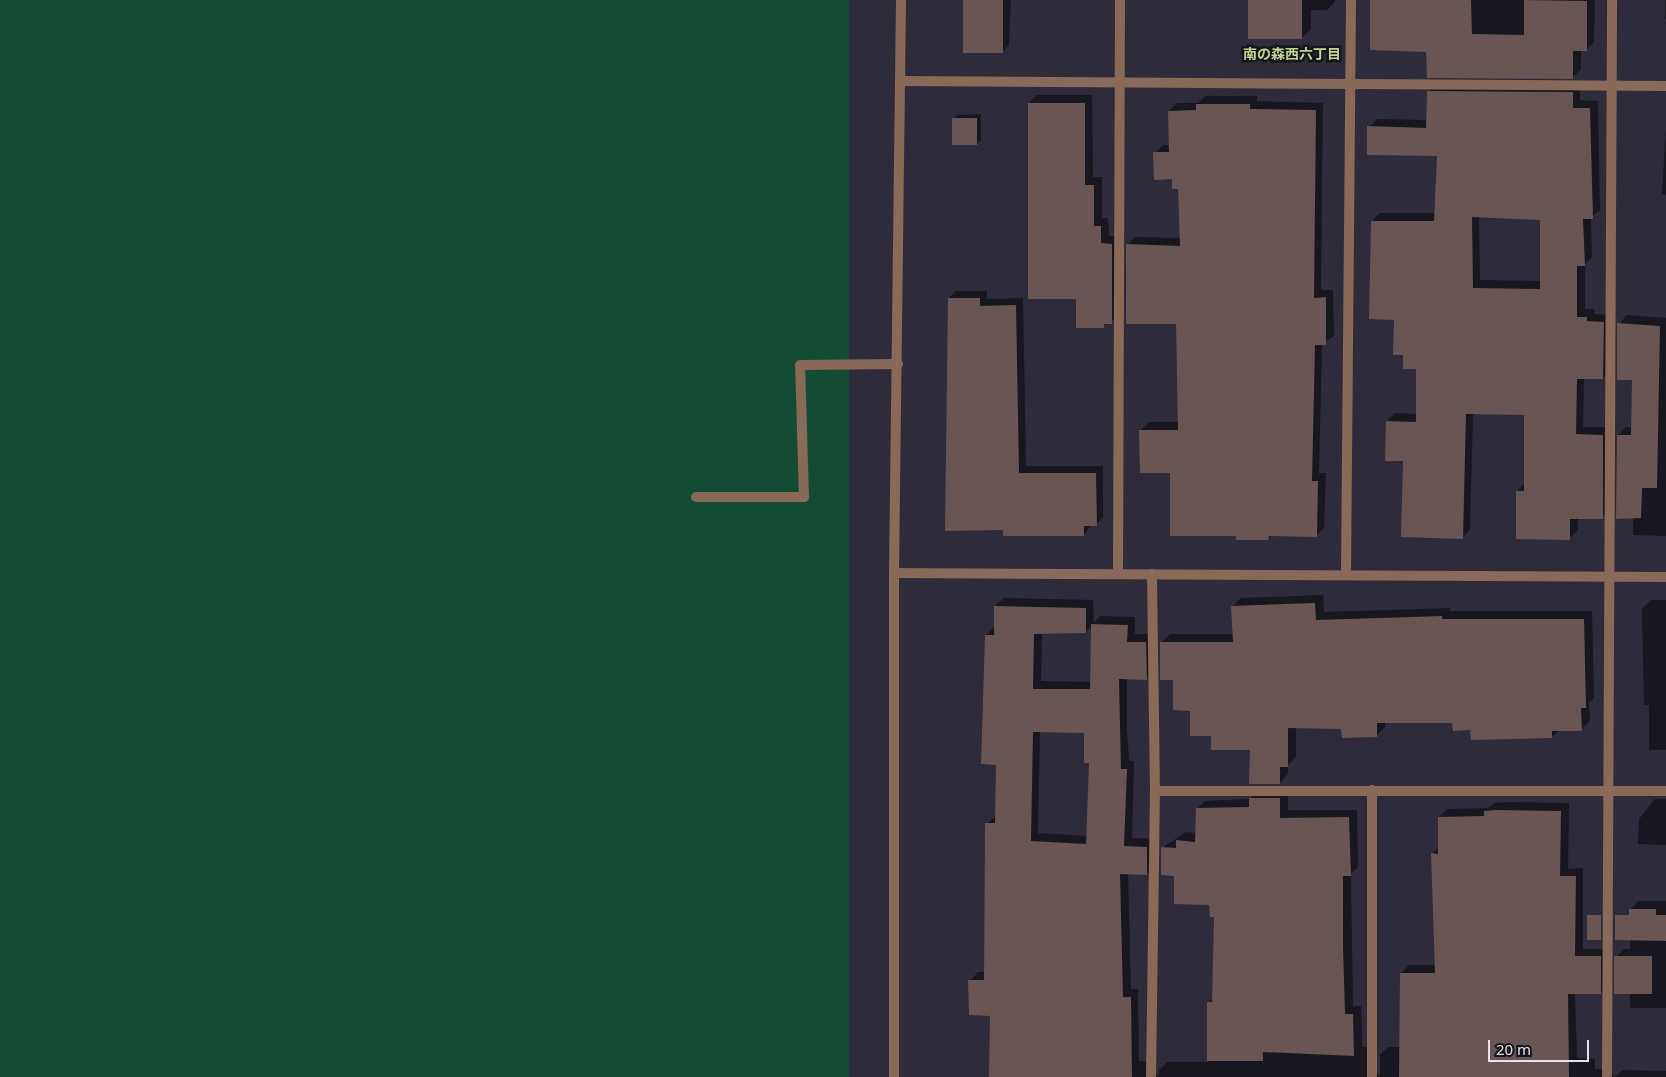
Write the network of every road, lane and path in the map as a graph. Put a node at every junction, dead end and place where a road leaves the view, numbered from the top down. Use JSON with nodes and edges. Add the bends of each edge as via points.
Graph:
{"nodes":[{"id":1,"x":901,"y":0,"type":"edge"},
{"id":2,"x":1120,"y":0,"type":"edge"},
{"id":3,"x":1351,"y":0,"type":"edge"},
{"id":4,"x":1612,"y":0,"type":"edge"},
{"id":5,"x":1119,"y":81,"type":"junction"},
{"id":6,"x":902,"y":82,"type":"junction"},
{"id":7,"x":1351,"y":83,"type":"junction"},
{"id":8,"x":1611,"y":86,"type":"junction"},
{"id":9,"x":1666,"y":86,"type":"edge"},
{"id":10,"x":898,"y":364,"type":"junction"},
{"id":11,"x":696,"y":497,"type":"dead end"},
{"id":12,"x":894,"y":573,"type":"junction"},
{"id":13,"x":1118,"y":574,"type":"junction"},
{"id":14,"x":1152,"y":574,"type":"junction"},
{"id":15,"x":1346,"y":574,"type":"junction"},
{"id":16,"x":1608,"y":577,"type":"junction"},
{"id":17,"x":1666,"y":578,"type":"edge"},
{"id":18,"x":1372,"y":790,"type":"junction"},
{"id":19,"x":1608,"y":790,"type":"junction"},
{"id":20,"x":1666,"y":790,"type":"edge"},
{"id":21,"x":1155,"y":791,"type":"junction"},
{"id":22,"x":894,"y":1077,"type":"edge"},
{"id":23,"x":1151,"y":1077,"type":"edge"},
{"id":24,"x":1372,"y":1077,"type":"edge"},
{"id":25,"x":1607,"y":1077,"type":"edge"}],
"edges":[{"from":1,"to":6,"type":"street"},
{"from":2,"to":5,"type":"street"},
{"from":3,"to":7,"type":"street"},
{"from":4,"to":8,"type":"street"},
{"from":5,"to":6,"type":"street"},
{"from":5,"to":7,"type":"street"},
{"from":5,"to":13,"type":"street"},
{"from":6,"to":10,"type":"street"},
{"from":7,"to":8,"type":"street"},
{"from":7,"to":15,"type":"street"},
{"from":8,"to":9,"type":"street"},
{"from":8,"to":16,"type":"street"},
{"from":10,"to":11,"type":"street","via":[[800,365],[804,497]]},
{"from":10,"to":12,"type":"street"},
{"from":12,"to":13,"type":"street"},
{"from":12,"to":22,"type":"street"},
{"from":13,"to":14,"type":"street"},
{"from":14,"to":15,"type":"street"},
{"from":14,"to":21,"type":"street"},
{"from":15,"to":16,"type":"street"},
{"from":16,"to":17,"type":"street"},
{"from":16,"to":19,"type":"street"},
{"from":18,"to":19,"type":"street"},
{"from":18,"to":21,"type":"street"},
{"from":18,"to":24,"type":"street"},
{"from":19,"to":20,"type":"street"},
{"from":19,"to":25,"type":"street"},
{"from":21,"to":23,"type":"street"}]}
